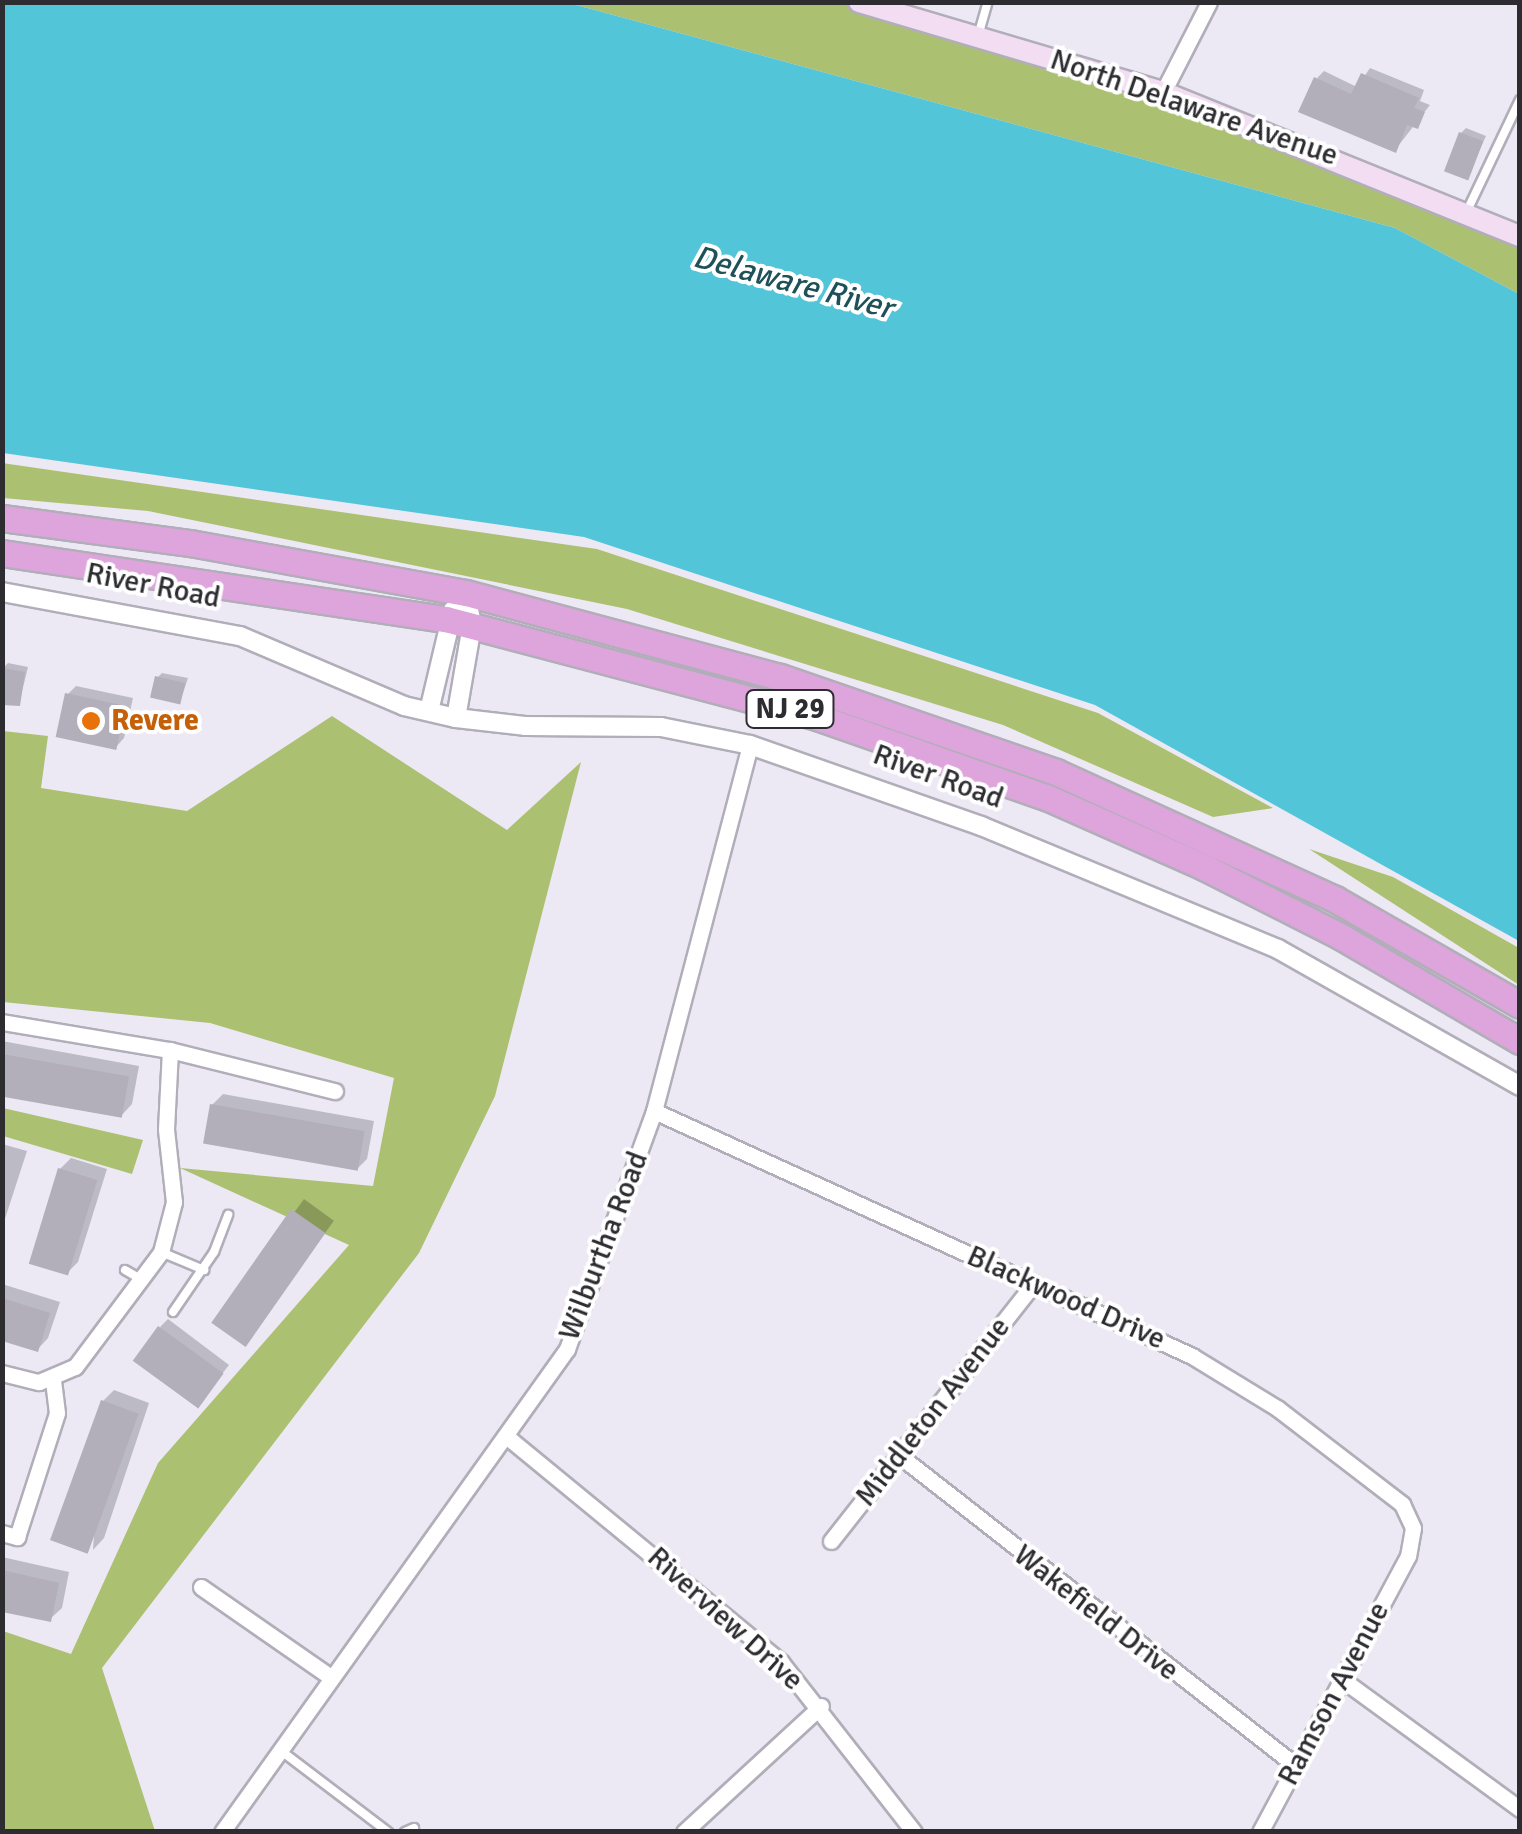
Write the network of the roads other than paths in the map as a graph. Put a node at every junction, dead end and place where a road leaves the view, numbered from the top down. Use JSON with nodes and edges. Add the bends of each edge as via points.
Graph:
{"nodes":[{"id":1,"x":860,"y":2,"type":"edge"},
{"id":2,"x":988,"y":2,"type":"edge"},
{"id":3,"x":1210,"y":2,"type":"edge"},
{"id":4,"x":978,"y":36,"type":"junction"},
{"id":5,"x":1163,"y":92,"type":"junction"},
{"id":6,"x":1520,"y":100,"type":"edge"},
{"id":7,"x":1466,"y":214,"type":"junction"},
{"id":8,"x":1520,"y":236,"type":"edge"},
{"id":9,"x":2,"y":518,"type":"edge"},
{"id":10,"x":2,"y":553,"type":"edge"},
{"id":11,"x":2,"y":592,"type":"edge"},
{"id":12,"x":466,"y":594,"type":"junction"},
{"id":13,"x":446,"y":619,"type":"junction"},
{"id":14,"x":472,"y":626,"type":"junction"},
{"id":15,"x":429,"y":711,"type":"junction"},
{"id":16,"x":456,"y":718,"type":"junction"},
{"id":17,"x":750,"y":745,"type":"junction"},
{"id":18,"x":1520,"y":1005,"type":"edge"},
{"id":19,"x":2,"y":1022,"type":"edge"},
{"id":20,"x":1520,"y":1041,"type":"edge"},
{"id":21,"x":170,"y":1050,"type":"junction"},
{"id":22,"x":1520,"y":1086,"type":"edge"},
{"id":23,"x":336,"y":1091,"type":"dead end"},
{"id":24,"x":654,"y":1111,"type":"junction"},
{"id":25,"x":228,"y":1215,"type":"dead end"},
{"id":26,"x":161,"y":1252,"type":"junction"},
{"id":27,"x":125,"y":1270,"type":"dead end"},
{"id":28,"x":204,"y":1270,"type":"junction"},
{"id":29,"x":143,"y":1281,"type":"junction"},
{"id":30,"x":1034,"y":1283,"type":"junction"},
{"id":31,"x":173,"y":1312,"type":"dead end"},
{"id":32,"x":2,"y":1373,"type":"edge"},
{"id":33,"x":53,"y":1380,"type":"junction"},
{"id":34,"x":506,"y":1436,"type":"junction"},
{"id":35,"x":900,"y":1456,"type":"junction"},
{"id":36,"x":2,"y":1533,"type":"edge"},
{"id":37,"x":831,"y":1541,"type":"dead end"},
{"id":38,"x":1408,"y":1556,"type":"joint"},
{"id":39,"x":200,"y":1587,"type":"dead end"},
{"id":40,"x":330,"y":1676,"type":"junction"},
{"id":41,"x":1343,"y":1680,"type":"junction"},
{"id":42,"x":821,"y":1706,"type":"junction"},
{"id":43,"x":277,"y":1747,"type":"junction"},
{"id":44,"x":1295,"y":1766,"type":"junction"},
{"id":45,"x":1520,"y":1810,"type":"edge"},
{"id":46,"x":222,"y":1832,"type":"edge"},
{"id":47,"x":388,"y":1832,"type":"edge"},
{"id":48,"x":684,"y":1832,"type":"edge"},
{"id":49,"x":914,"y":1832,"type":"edge"},
{"id":50,"x":1260,"y":1832,"type":"edge"}],
"edges":[{"from":1,"to":4,"type":"main road","name":"North Delaware Avenue"},
{"from":2,"to":4,"type":"lane"},
{"from":3,"to":5,"type":"street"},
{"from":4,"to":5,"type":"main road","name":"North Delaware Avenue"},
{"from":5,"to":7,"type":"main road","name":"North Delaware Avenue"},
{"from":6,"to":7,"type":"lane"},
{"from":7,"to":8,"type":"main road","name":"North Delaware Avenue"},
{"from":9,"to":12,"type":"highway","name":"River Road","number":"NJ 29","via":[[238,551]]},
{"from":10,"to":13,"type":"highway","name":"River Road","number":"NJ 29"},
{"from":11,"to":15,"type":"street","name":"River Road","via":[[240,636]]},
{"from":12,"to":13,"type":"street"},
{"from":12,"to":14,"type":"street"},
{"from":12,"to":18,"type":"highway","name":"River Road","number":"NJ 29","via":[[780,677],[1056,772],[1335,899]]},
{"from":13,"to":14,"type":"highway","name":"River Road","number":"NJ 29"},
{"from":13,"to":15,"type":"street"},
{"from":14,"to":16,"type":"street"},
{"from":14,"to":20,"type":"highway","name":"River Road","number":"NJ 29","via":[[817,716],[1046,797],[1252,890]]},
{"from":15,"to":16,"type":"street","name":"River Road"},
{"from":16,"to":17,"type":"street","name":"River Road","via":[[661,728]]},
{"from":17,"to":22,"type":"street","name":"River Road","via":[[981,826],[1278,948]]},
{"from":17,"to":24,"type":"street","name":"Wilburtha Road"},
{"from":19,"to":21,"type":"street"},
{"from":21,"to":23,"type":"street"},
{"from":21,"to":26,"type":"street","via":[[166,1129],[174,1202]]},
{"from":24,"to":30,"type":"street","name":"Blackwood Drive"},
{"from":24,"to":34,"type":"street","name":"Wilburtha Road","via":[[584,1313],[544,1386]]},
{"from":25,"to":28,"type":"lane"},
{"from":26,"to":28,"type":"lane"},
{"from":26,"to":29,"type":"street"},
{"from":27,"to":29,"type":"lane"},
{"from":28,"to":31,"type":"lane"},
{"from":29,"to":33,"type":"street","via":[[76,1368]]},
{"from":30,"to":35,"type":"street","name":"Middleton Avenue"},
{"from":30,"to":38,"type":"street","name":"Blackwood Drive","via":[[1192,1356],[1318,1437],[1402,1504],[1413,1528]]},
{"from":32,"to":33,"type":"street"},
{"from":33,"to":36,"type":"street","via":[[58,1413],[28,1505],[17,1537]]},
{"from":34,"to":40,"type":"street","name":"Wilburtha Road"},
{"from":34,"to":42,"type":"street","name":"Riverview Drive","via":[[737,1620]]},
{"from":35,"to":37,"type":"street","name":"Middleton Avenue"},
{"from":35,"to":44,"type":"street","name":"Wakefield Drive"},
{"from":38,"to":41,"type":"street","name":"Ramson Avenue"},
{"from":39,"to":40,"type":"street"},
{"from":40,"to":43,"type":"street","name":"Wilburtha Road"},
{"from":41,"to":44,"type":"street","name":"Ramson Avenue"},
{"from":41,"to":45,"type":"street"},
{"from":42,"to":48,"type":"street"},
{"from":42,"to":49,"type":"street","name":"Riverview Drive"},
{"from":43,"to":46,"type":"street","name":"Wilburtha Road"},
{"from":43,"to":47,"type":"lane"},
{"from":44,"to":50,"type":"street","name":"Ramson Avenue"}]}
